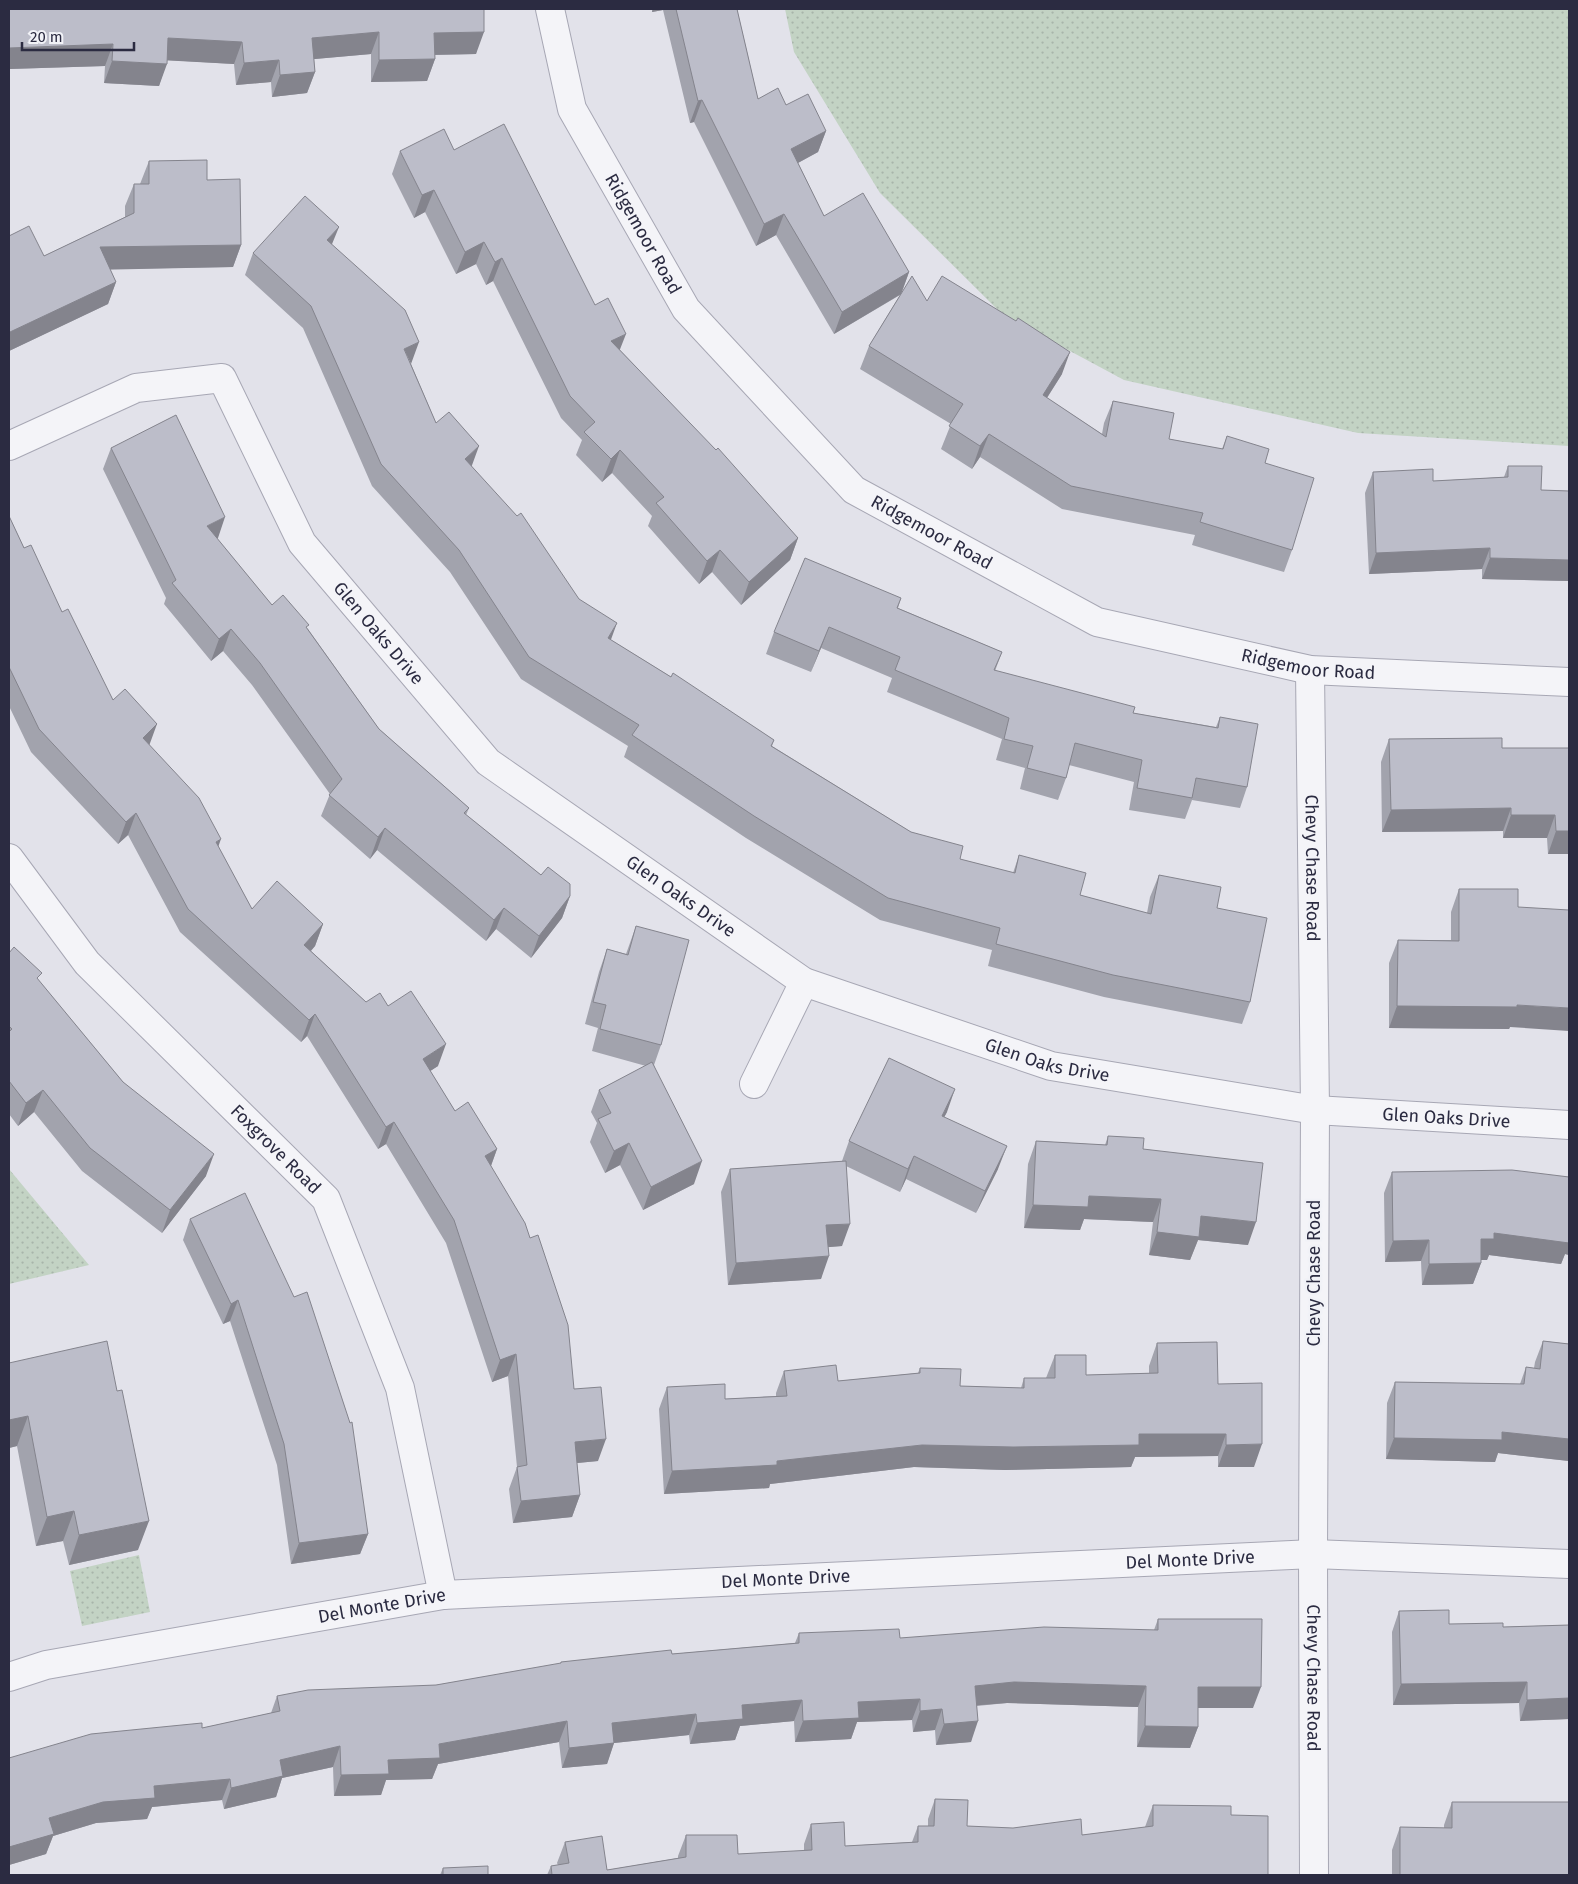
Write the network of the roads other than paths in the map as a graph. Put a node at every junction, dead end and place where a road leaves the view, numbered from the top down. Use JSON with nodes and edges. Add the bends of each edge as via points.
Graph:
{"nodes":[{"id":1,"x":550,"y":9,"type":"edge"},
{"id":2,"x":9,"y":446,"type":"edge"},
{"id":3,"x":1310,"y":670,"type":"junction"},
{"id":4,"x":1569,"y":682,"type":"edge"},
{"id":5,"x":9,"y":858,"type":"edge"},
{"id":6,"x":804,"y":982,"type":"junction"},
{"id":7,"x":754,"y":1084,"type":"dead end"},
{"id":8,"x":1315,"y":1110,"type":"junction"},
{"id":9,"x":1569,"y":1125,"type":"edge"},
{"id":10,"x":1313,"y":1554,"type":"junction"},
{"id":11,"x":1569,"y":1564,"type":"edge"},
{"id":12,"x":443,"y":1596,"type":"junction"},
{"id":13,"x":9,"y":1677,"type":"edge"},
{"id":14,"x":1314,"y":1875,"type":"edge"}],
"edges":[{"from":1,"to":3,"type":"street","name":"Ridgemoor Road","via":[[572,109],[686,309],[854,490],[1098,622]]},
{"from":2,"to":6,"type":"street","name":"Glen Oaks Drive","via":[[136,388],[222,378],[302,543],[488,762]]},
{"from":3,"to":4,"type":"street","name":"Ridgemoor Road"},
{"from":3,"to":8,"type":"street","name":"Chevy Chase Road"},
{"from":5,"to":12,"type":"street","name":"Foxgrove Road","via":[[87,963],[326,1199],[400,1388]]},
{"from":6,"to":7,"type":"street"},
{"from":6,"to":8,"type":"street","name":"Glen Oaks Drive","via":[[1051,1066]]},
{"from":8,"to":9,"type":"street","name":"Glen Oaks Drive"},
{"from":8,"to":10,"type":"street","name":"Chevy Chase Road"},
{"from":10,"to":11,"type":"street","name":"Del Monte Drive"},
{"from":10,"to":12,"type":"street","name":"Del Monte Drive"},
{"from":10,"to":14,"type":"street","name":"Chevy Chase Road"},
{"from":12,"to":13,"type":"street","name":"Del Monte Drive","via":[[46,1665]]}]}
